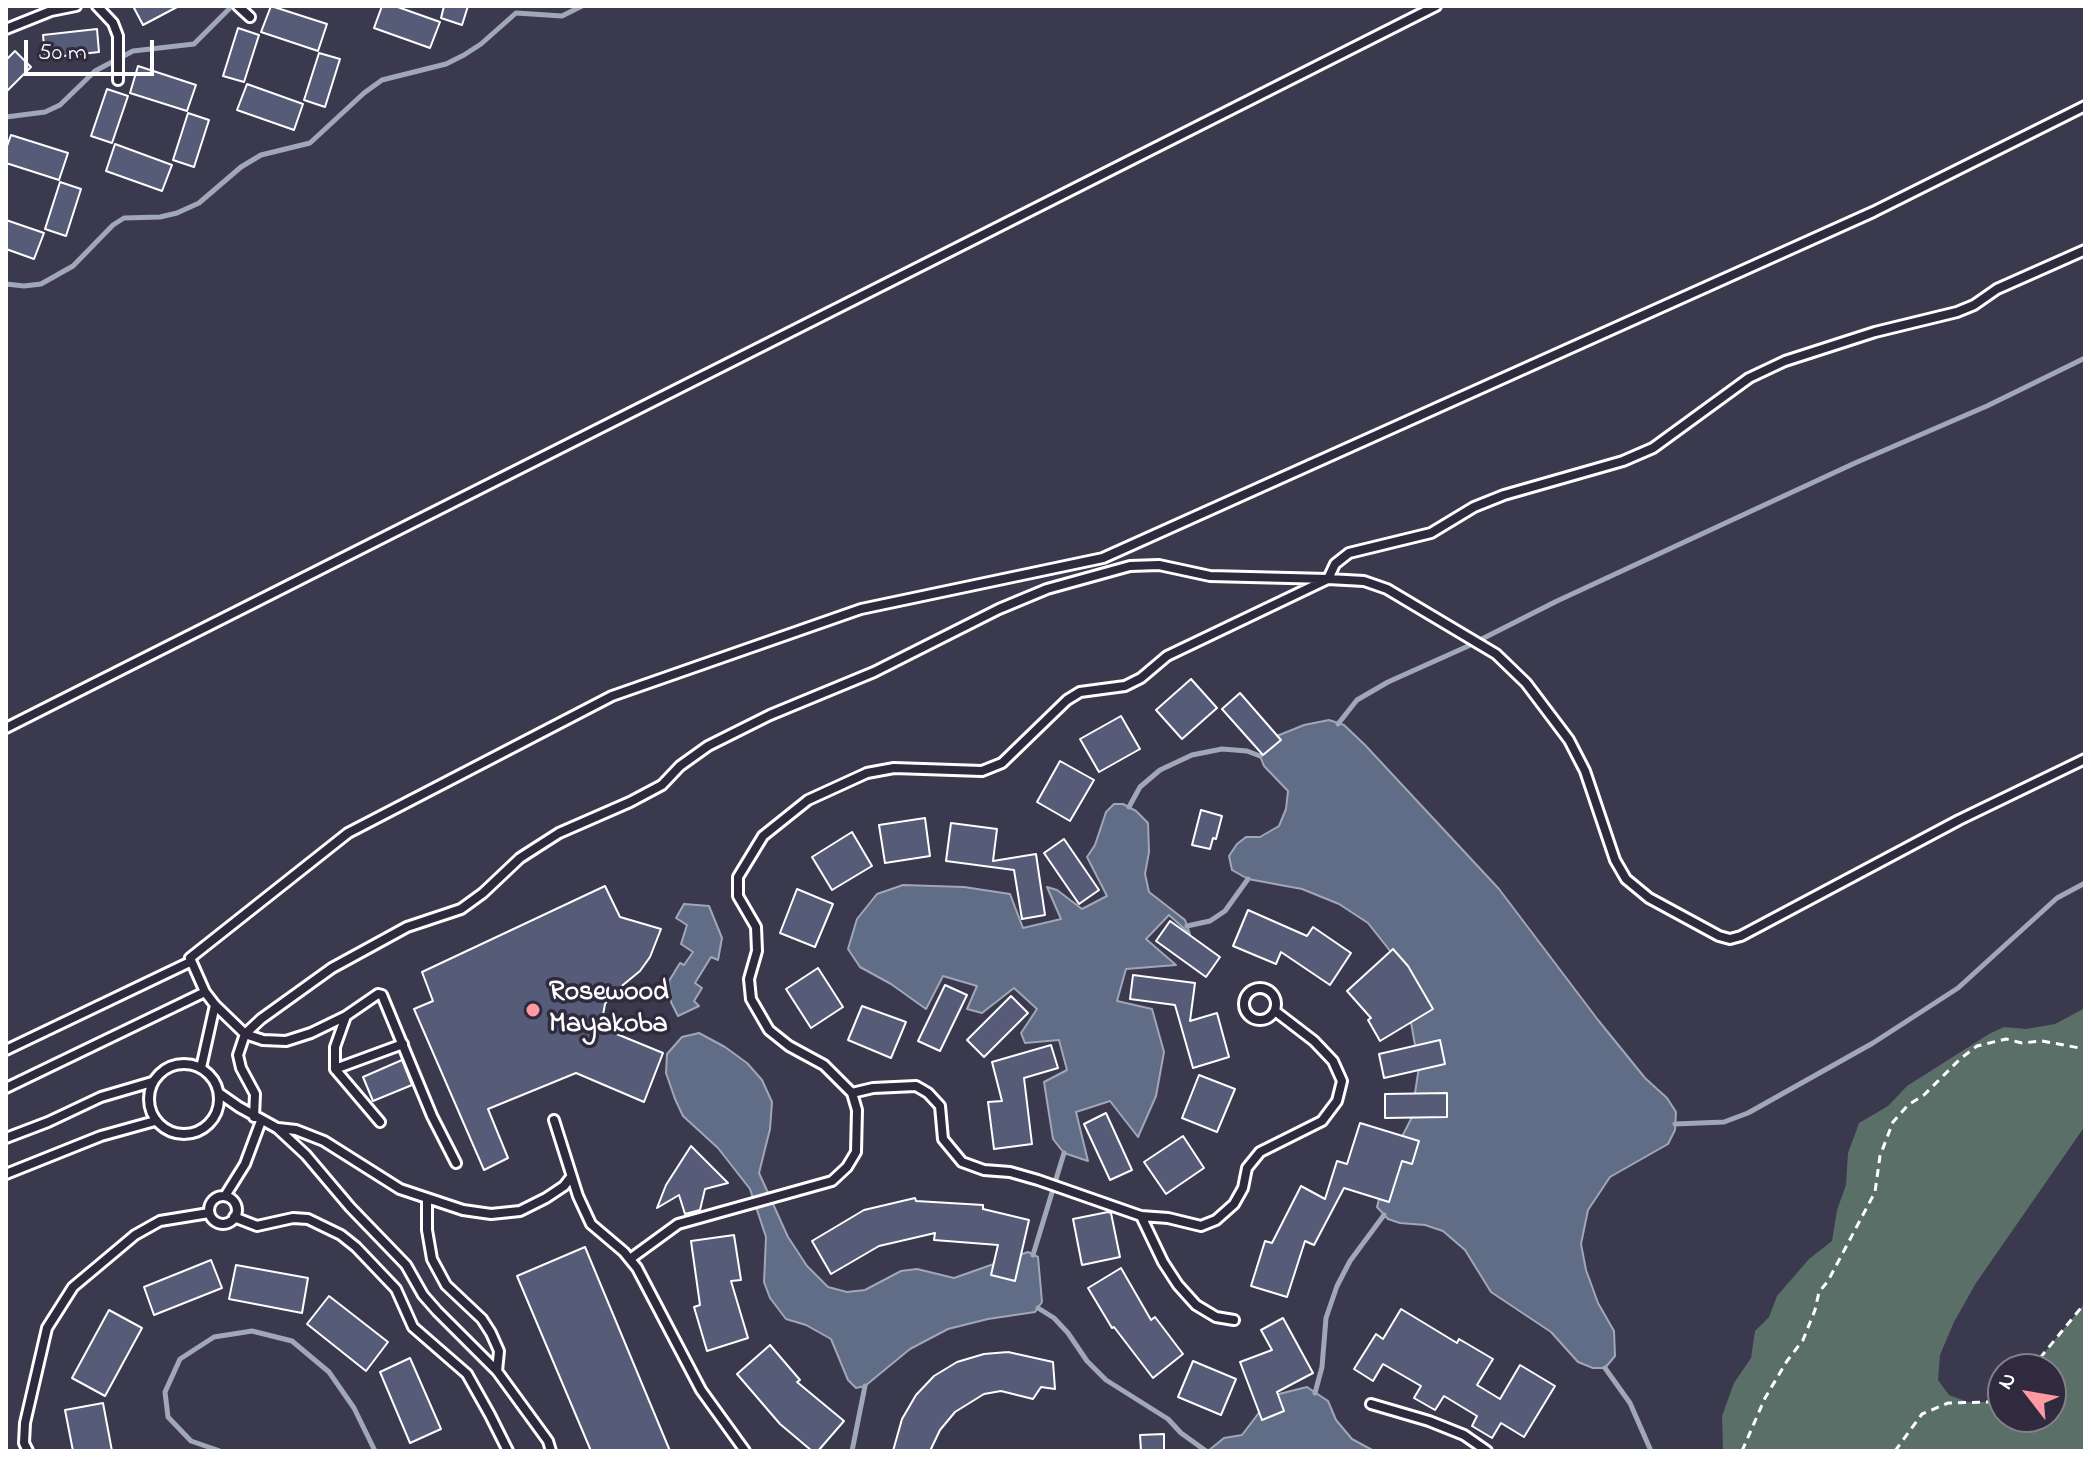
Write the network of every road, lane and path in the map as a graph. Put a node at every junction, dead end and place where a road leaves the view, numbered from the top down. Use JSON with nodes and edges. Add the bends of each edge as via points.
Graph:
{"nodes":[{"id":1,"x":76,"y":6,"type":"edge"},
{"id":2,"x":97,"y":6,"type":"edge"},
{"id":3,"x":1436,"y":6,"type":"edge"},
{"id":4,"x":240,"y":7,"type":"edge"},
{"id":5,"x":250,"y":17,"type":"dead end"},
{"id":6,"x":6,"y":29,"type":"edge"},
{"id":7,"x":118,"y":80,"type":"dead end"},
{"id":8,"x":2085,"y":106,"type":"edge"},
{"id":9,"x":2085,"y":250,"type":"edge"},
{"id":10,"x":1328,"y":579,"type":"junction"},
{"id":11,"x":6,"y":728,"type":"edge"},
{"id":12,"x":2085,"y":759,"type":"edge"},
{"id":13,"x":190,"y":962,"type":"junction"},
{"id":14,"x":205,"y":992,"type":"junction"},
{"id":15,"x":215,"y":1005,"type":"junction"},
{"id":16,"x":1275,"y":1011,"type":"junction"},
{"id":17,"x":346,"y":1016,"type":"junction"},
{"id":18,"x":245,"y":1034,"type":"junction"},
{"id":19,"x":403,"y":1044,"type":"junction"},
{"id":20,"x":2085,"y":1049,"type":"edge"},
{"id":21,"x":6,"y":1050,"type":"edge"},
{"id":22,"x":201,"y":1068,"type":"junction"},
{"id":23,"x":335,"y":1069,"type":"junction"},
{"id":24,"x":152,"y":1082,"type":"junction"},
{"id":25,"x":6,"y":1088,"type":"edge"},
{"id":26,"x":219,"y":1093,"type":"junction"},
{"id":27,"x":852,"y":1093,"type":"junction"},
{"id":28,"x":258,"y":1119,"type":"junction"},
{"id":29,"x":554,"y":1120,"type":"dead end"},
{"id":30,"x":155,"y":1121,"type":"junction"},
{"id":31,"x":380,"y":1122,"type":"dead end"},
{"id":32,"x":277,"y":1128,"type":"junction"},
{"id":33,"x":6,"y":1138,"type":"edge"},
{"id":34,"x":456,"y":1163,"type":"dead end"},
{"id":35,"x":6,"y":1174,"type":"edge"},
{"id":36,"x":571,"y":1177,"type":"junction"},
{"id":37,"x":225,"y":1196,"type":"junction"},
{"id":38,"x":427,"y":1200,"type":"junction"},
{"id":39,"x":209,"y":1213,"type":"junction"},
{"id":40,"x":1141,"y":1216,"type":"junction"},
{"id":41,"x":234,"y":1217,"type":"junction"},
{"id":42,"x":630,"y":1259,"type":"junction"},
{"id":43,"x":2085,"y":1303,"type":"edge"},
{"id":44,"x":1234,"y":1320,"type":"dead end"},
{"id":45,"x":2044,"y":1353,"type":"edge"},
{"id":46,"x":497,"y":1371,"type":"junction"},
{"id":47,"x":1987,"y":1402,"type":"edge"},
{"id":48,"x":1371,"y":1404,"type":"dead end"},
{"id":49,"x":28,"y":1451,"type":"edge"},
{"id":50,"x":508,"y":1451,"type":"edge"},
{"id":51,"x":551,"y":1451,"type":"edge"},
{"id":52,"x":745,"y":1451,"type":"edge"},
{"id":53,"x":1487,"y":1451,"type":"edge"},
{"id":54,"x":1742,"y":1451,"type":"edge"},
{"id":55,"x":1895,"y":1451,"type":"edge"}],
"edges":[{"from":1,"to":6,"type":"lane"},
{"from":2,"to":7,"type":"lane","via":[[118,36]]},
{"from":3,"to":11,"type":"lane"},
{"from":4,"to":5,"type":"lane"},
{"from":8,"to":13,"type":"lane","via":[[1873,212],[1103,558],[861,609],[612,696],[348,833]]},
{"from":9,"to":10,"type":"lane","via":[[1957,312],[1785,361],[1749,378],[1653,448],[1504,495],[1431,533],[1349,553]]},
{"from":10,"to":12,"type":"lane","via":[[1364,581],[1387,589],[1486,647],[1526,683],[1569,740],[1626,879],[1677,915],[1730,939]]},
{"from":10,"to":18,"type":"lane","via":[[1210,576],[1159,565],[1130,566],[1035,594],[708,746],[662,785],[520,858],[461,909],[407,927],[332,968]]},
{"from":10,"to":27,"type":"lane","via":[[1167,656],[1125,686],[1080,692],[1002,763],[982,771],[894,768],[867,773],[808,800],[763,836],[738,877],[738,896],[756,927],[751,999],[769,1030],[824,1065]]},
{"from":13,"to":14,"type":"lane"},
{"from":13,"to":21,"type":"lane"},
{"from":14,"to":15,"type":"lane"},
{"from":14,"to":25,"type":"lane"},
{"from":15,"to":18,"type":"lane"},
{"from":15,"to":22,"type":"lane"},
{"from":16,"to":16,"type":"lane","via":[[1274,996],[1266,989],[1251,991],[1245,1000],[1245,1010],[1257,1020],[1268,1019]]},
{"from":16,"to":40,"type":"lane","via":[[1333,1061],[1342,1081],[1337,1101],[1322,1121],[1260,1152],[1247,1168],[1234,1204],[1216,1220],[1201,1226]]},
{"from":17,"to":18,"type":"lane","via":[[286,1041]]},
{"from":17,"to":19,"type":"lane","via":[[382,995]]},
{"from":17,"to":23,"type":"lane","via":[[335,1047]]},
{"from":18,"to":28,"type":"lane","via":[[238,1055],[255,1094]]},
{"from":19,"to":23,"type":"lane"},
{"from":19,"to":34,"type":"lane"},
{"from":20,"to":54,"type":"path","via":[[2006,1039],[1977,1046],[1893,1122],[1880,1156],[1875,1192],[1819,1292],[1803,1340],[1765,1398]]},
{"from":22,"to":24,"type":"lane","via":[[169,1067]]},
{"from":22,"to":26,"type":"lane"},
{"from":23,"to":31,"type":"lane"},
{"from":24,"to":30,"type":"lane","via":[[148,1101]]},
{"from":24,"to":33,"type":"lane","via":[[101,1097]]},
{"from":26,"to":28,"type":"lane"},
{"from":26,"to":30,"type":"lane","via":[[215,1116],[198,1132],[174,1133]]},
{"from":27,"to":40,"type":"lane","via":[[916,1086],[940,1106],[943,1139],[962,1162],[1043,1181]]},
{"from":27,"to":42,"type":"lane","via":[[856,1152],[832,1181],[678,1224]]},
{"from":28,"to":32,"type":"lane"},
{"from":28,"to":37,"type":"lane","via":[[245,1164]]},
{"from":29,"to":36,"type":"lane"},
{"from":30,"to":35,"type":"lane"},
{"from":32,"to":38,"type":"lane","via":[[324,1141]]},
{"from":32,"to":46,"type":"lane","via":[[406,1265],[437,1311]]},
{"from":36,"to":38,"type":"lane","via":[[520,1211],[491,1214]]},
{"from":36,"to":42,"type":"lane","via":[[591,1224]]},
{"from":37,"to":39,"type":"lane","via":[[212,1200]]},
{"from":37,"to":41,"type":"lane","via":[[236,1204]]},
{"from":38,"to":46,"type":"lane","via":[[432,1259],[446,1285],[482,1319],[499,1351]]},
{"from":39,"to":41,"type":"lane","via":[[222,1224]]},
{"from":39,"to":49,"type":"lane","via":[[160,1221],[108,1255],[73,1287],[47,1328],[25,1423]]},
{"from":40,"to":44,"type":"lane","via":[[1178,1285],[1196,1305]]},
{"from":41,"to":50,"type":"lane","via":[[257,1226],[308,1219],[356,1247],[396,1289],[413,1327],[467,1374]]},
{"from":42,"to":52,"type":"lane","via":[[701,1390]]},
{"from":43,"to":45,"type":"path"},
{"from":46,"to":51,"type":"lane"},
{"from":47,"to":55,"type":"path","via":[[1948,1403],[1922,1414]]},
{"from":48,"to":53,"type":"lane","via":[[1464,1435]]}]}
